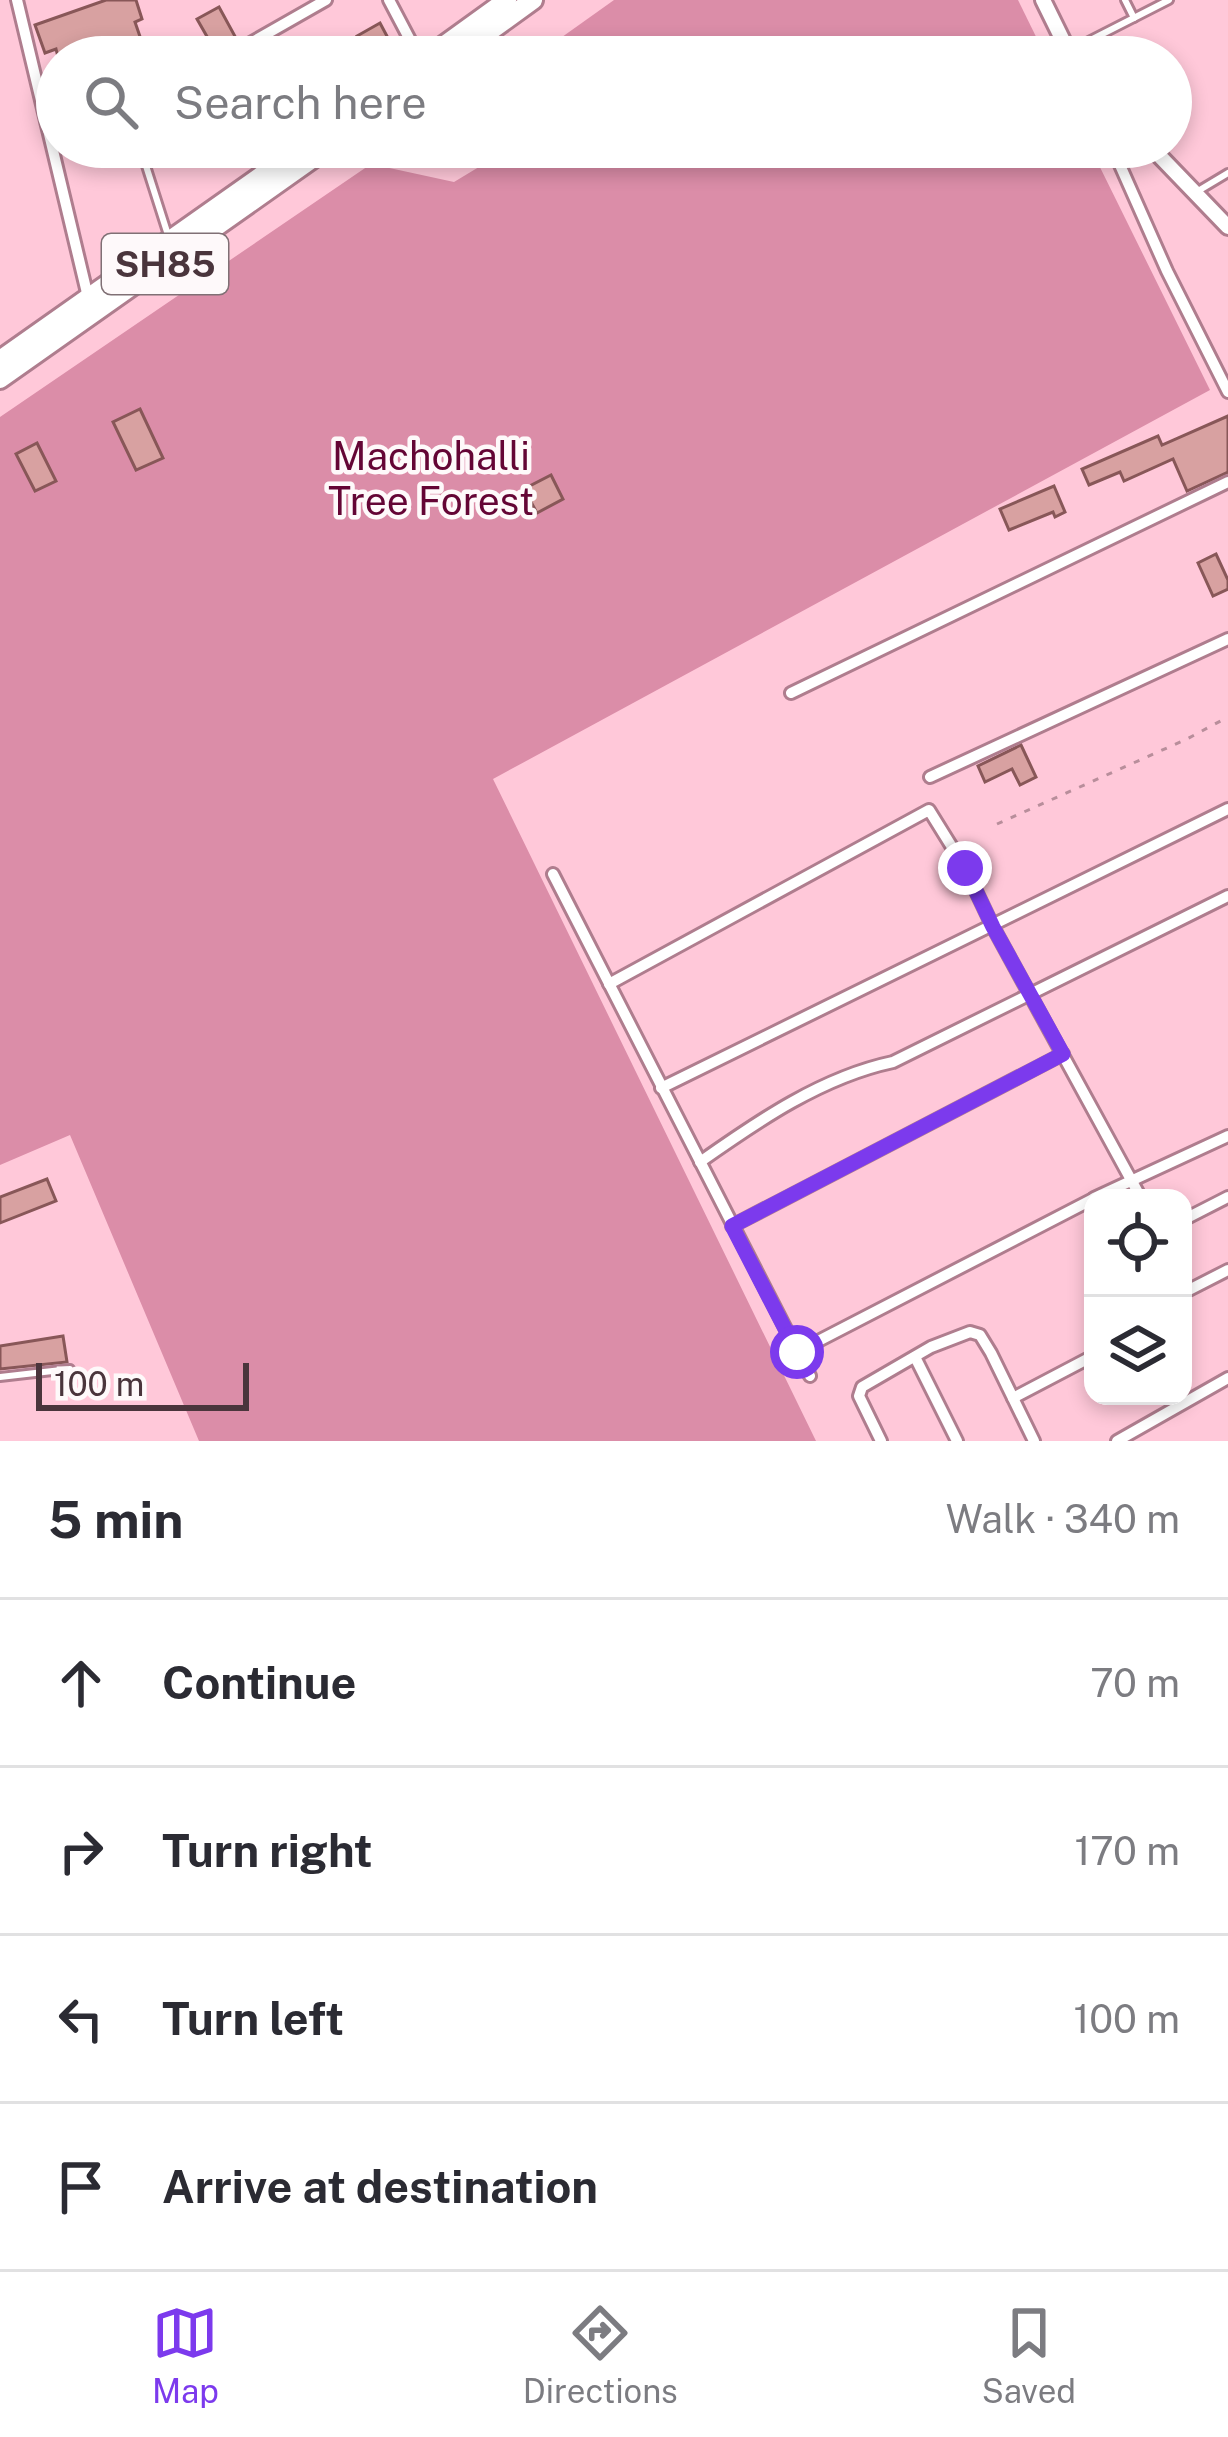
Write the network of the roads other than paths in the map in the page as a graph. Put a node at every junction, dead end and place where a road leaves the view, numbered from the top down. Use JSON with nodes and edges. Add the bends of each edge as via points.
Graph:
{"nodes":[{"id":1,"x":17,"y":0,"type":"edge"},
{"id":2,"x":326,"y":0,"type":"edge"},
{"id":3,"x":388,"y":0,"type":"edge"},
{"id":4,"x":507,"y":0,"type":"edge"},
{"id":5,"x":533,"y":0,"type":"edge"},
{"id":6,"x":1043,"y":0,"type":"edge"},
{"id":7,"x":1126,"y":0,"type":"edge"},
{"id":8,"x":1169,"y":0,"type":"edge"},
{"id":9,"x":1134,"y":18,"type":"junction"},
{"id":10,"x":263,"y":36,"type":"edge"},
{"id":11,"x":410,"y":36,"type":"edge"},
{"id":12,"x":454,"y":36,"type":"edge"},
{"id":13,"x":483,"y":36,"type":"edge"},
{"id":14,"x":1061,"y":36,"type":"edge"},
{"id":15,"x":1102,"y":36,"type":"edge"},
{"id":16,"x":36,"y":79,"type":"edge"},
{"id":17,"x":57,"y":168,"type":"edge"},
{"id":18,"x":147,"y":168,"type":"edge"},
{"id":19,"x":273,"y":168,"type":"edge"},
{"id":20,"x":299,"y":168,"type":"edge"},
{"id":21,"x":1121,"y":168,"type":"edge"},
{"id":22,"x":1171,"y":168,"type":"edge"},
{"id":23,"x":1228,"y":173,"type":"edge"},
{"id":24,"x":1195,"y":193,"type":"junction"},
{"id":25,"x":1228,"y":227,"type":"edge"},
{"id":26,"x":170,"y":241,"type":"junction"},
{"id":27,"x":88,"y":297,"type":"junction"},
{"id":28,"x":0,"y":360,"type":"edge"},
{"id":29,"x":0,"y":379,"type":"edge"},
{"id":30,"x":1228,"y":392,"type":"edge"},
{"id":31,"x":1228,"y":482,"type":"edge"},
{"id":32,"x":1228,"y":638,"type":"edge"},
{"id":33,"x":791,"y":693,"type":"dead end"},
{"id":34,"x":930,"y":777,"type":"dead end"},
{"id":35,"x":1228,"y":809,"type":"edge"},
{"id":36,"x":553,"y":874,"type":"dead end"},
{"id":37,"x":1228,"y":896,"type":"edge"},
{"id":38,"x":993,"y":927,"type":"junction"},
{"id":39,"x":609,"y":984,"type":"junction"},
{"id":40,"x":1029,"y":993,"type":"junction"},
{"id":41,"x":1063,"y":1054,"type":"junction"},
{"id":42,"x":662,"y":1088,"type":"junction"},
{"id":43,"x":1228,"y":1136,"type":"edge"},
{"id":44,"x":700,"y":1162,"type":"junction"},
{"id":45,"x":1131,"y":1179,"type":"junction"},
{"id":46,"x":1112,"y":1189,"type":"edge"},
{"id":47,"x":1136,"y":1189,"type":"edge"},
{"id":48,"x":1228,"y":1197,"type":"edge"},
{"id":49,"x":1084,"y":1203,"type":"edge"},
{"id":50,"x":1192,"y":1215,"type":"edge"},
{"id":51,"x":732,"y":1226,"type":"junction"},
{"id":52,"x":1228,"y":1270,"type":"edge"},
{"id":53,"x":1192,"y":1288,"type":"edge"},
{"id":54,"x":797,"y":1352,"type":"junction"},
{"id":55,"x":915,"y":1357,"type":"junction"},
{"id":56,"x":1084,"y":1361,"type":"edge"},
{"id":57,"x":70,"y":1369,"type":"dead end"},
{"id":58,"x":810,"y":1376,"type":"dead end"},
{"id":59,"x":0,"y":1377,"type":"edge"},
{"id":60,"x":1228,"y":1378,"type":"edge"},
{"id":61,"x":1013,"y":1398,"type":"junction"},
{"id":62,"x":1120,"y":1440,"type":"edge"},
{"id":63,"x":881,"y":1441,"type":"edge"},
{"id":64,"x":957,"y":1441,"type":"edge"},
{"id":65,"x":1034,"y":1441,"type":"edge"}],
"edges":[{"from":1,"to":16,"type":"street"},
{"from":2,"to":10,"type":"street"},
{"from":3,"to":11,"type":"street"},
{"from":4,"to":12,"type":"main road"},
{"from":5,"to":13,"type":"main road"},
{"from":6,"to":14,"type":"street"},
{"from":7,"to":9,"type":"lane"},
{"from":8,"to":9,"type":"lane"},
{"from":9,"to":15,"type":"lane"},
{"from":17,"to":27,"type":"street"},
{"from":18,"to":26,"type":"lane"},
{"from":19,"to":26,"type":"main road","number":"SH85"},
{"from":20,"to":29,"type":"main road","number":"SH85"},
{"from":21,"to":30,"type":"street"},
{"from":22,"to":24,"type":"street"},
{"from":23,"to":24,"type":"lane"},
{"from":24,"to":25,"type":"street"},
{"from":26,"to":27,"type":"main road","number":"SH85"},
{"from":27,"to":28,"type":"main road","number":"SH85"},
{"from":31,"to":33,"type":"street"},
{"from":32,"to":34,"type":"street"},
{"from":35,"to":38,"type":"street"},
{"from":36,"to":39,"type":"street"},
{"from":37,"to":40,"type":"street"},
{"from":38,"to":39,"type":"street","via":[[929,810]]},
{"from":38,"to":40,"type":"street"},
{"from":38,"to":42,"type":"street"},
{"from":39,"to":42,"type":"street"},
{"from":40,"to":41,"type":"street"},
{"from":40,"to":44,"type":"street","via":[[796,1101]]},
{"from":41,"to":45,"type":"street"},
{"from":41,"to":51,"type":"street"},
{"from":42,"to":44,"type":"street"},
{"from":43,"to":45,"type":"street"},
{"from":44,"to":51,"type":"street"},
{"from":45,"to":46,"type":"street"},
{"from":45,"to":47,"type":"street"},
{"from":48,"to":50,"type":"street"},
{"from":49,"to":54,"type":"street"},
{"from":51,"to":54,"type":"street"},
{"from":52,"to":53,"type":"street"},
{"from":54,"to":58,"type":"street"},
{"from":55,"to":61,"type":"street","via":[[970,1331],[980,1335]]},
{"from":55,"to":63,"type":"street","via":[[862,1387]]},
{"from":55,"to":64,"type":"street"},
{"from":56,"to":61,"type":"street"},
{"from":57,"to":59,"type":"lane"},
{"from":60,"to":62,"type":"street"},
{"from":61,"to":65,"type":"street"}]}
